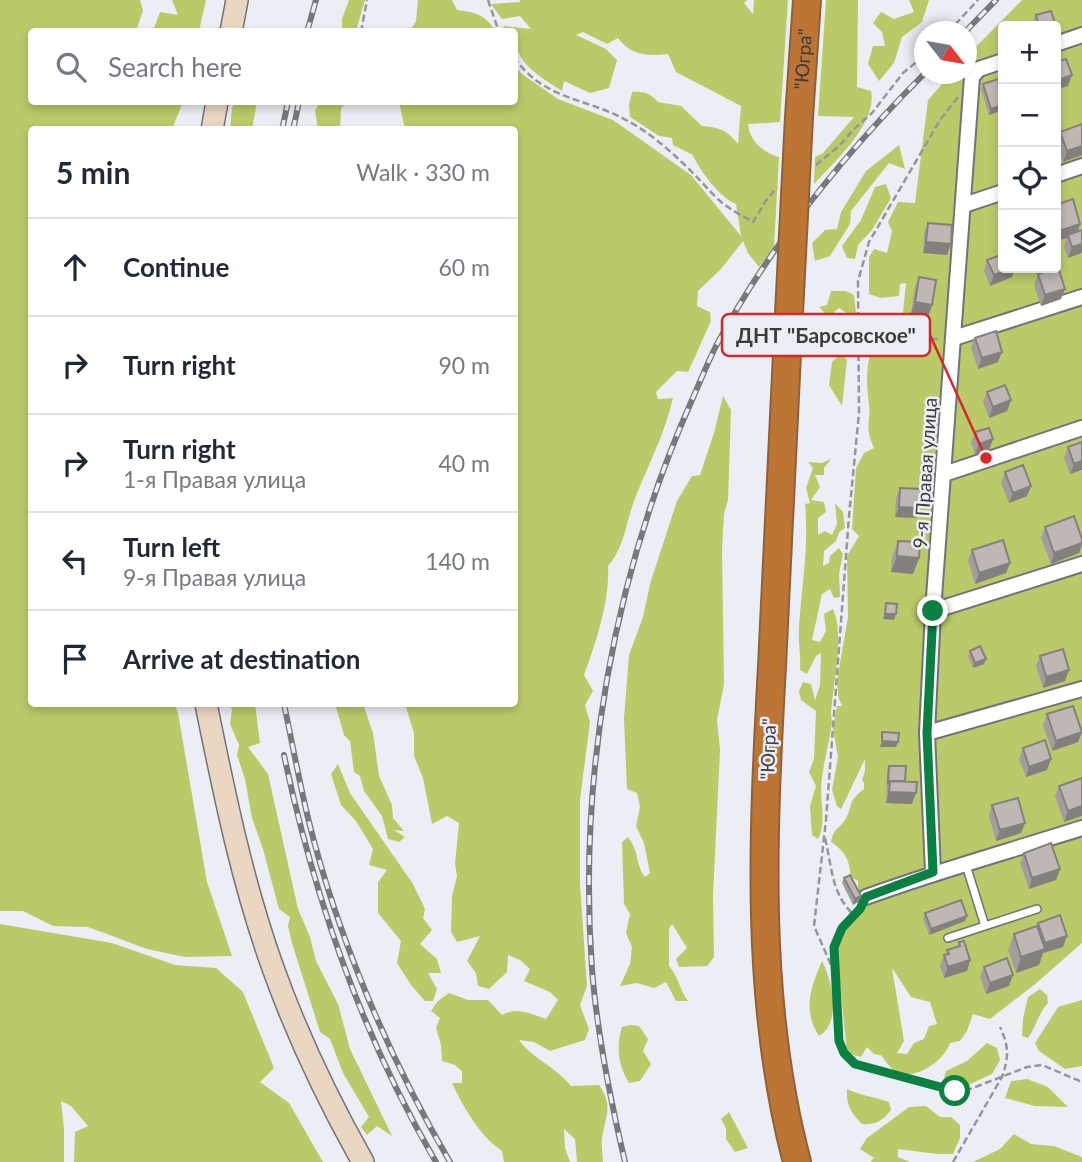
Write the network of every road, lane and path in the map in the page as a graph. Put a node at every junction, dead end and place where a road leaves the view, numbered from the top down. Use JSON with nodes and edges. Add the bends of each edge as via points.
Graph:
{"nodes":[{"id":1,"x":237,"y":0,"type":"edge"},
{"id":2,"x":367,"y":0,"type":"edge"},
{"id":3,"x":488,"y":0,"type":"edge"},
{"id":4,"x":807,"y":0,"type":"edge"},
{"id":5,"x":978,"y":0,"type":"edge"},
{"id":6,"x":958,"y":21,"type":"edge"},
{"id":7,"x":232,"y":28,"type":"edge"},
{"id":8,"x":361,"y":28,"type":"edge"},
{"id":9,"x":498,"y":28,"type":"edge"},
{"id":10,"x":1082,"y":35,"type":"edge"},
{"id":11,"x":1061,"y":42,"type":"edge"},
{"id":12,"x":518,"y":63,"type":"edge"},
{"id":13,"x":998,"y":63,"type":"edge"},
{"id":14,"x":914,"y":64,"type":"edge"},
{"id":15,"x":977,"y":71,"type":"edge"},
{"id":16,"x":967,"y":84,"type":"edge"},
{"id":17,"x":972,"y":84,"type":"edge"},
{"id":18,"x":216,"y":105,"type":"edge"},
{"id":19,"x":213,"y":126,"type":"edge"},
{"id":20,"x":1082,"y":166,"type":"edge"},
{"id":21,"x":809,"y":169,"type":"dead end"},
{"id":22,"x":1061,"y":173,"type":"edge"},
{"id":23,"x":786,"y":182,"type":"dead end"},
{"id":24,"x":998,"y":194,"type":"edge"},
{"id":25,"x":964,"y":205,"type":"junction"},
{"id":26,"x":1082,"y":297,"type":"edge"},
{"id":27,"x":859,"y":333,"type":"junction"},
{"id":28,"x":954,"y":338,"type":"junction"},
{"id":29,"x":1082,"y":428,"type":"edge"},
{"id":30,"x":944,"y":474,"type":"junction"},
{"id":31,"x":1082,"y":564,"type":"edge"},
{"id":32,"x":933,"y":611,"type":"junction"},
{"id":33,"x":1082,"y":689,"type":"edge"},
{"id":34,"x":207,"y":707,"type":"edge"},
{"id":35,"x":927,"y":733,"type":"junction"},
{"id":36,"x":1082,"y":828,"type":"edge"},
{"id":37,"x":824,"y":835,"type":"junction"},
{"id":38,"x":966,"y":864,"type":"junction"},
{"id":39,"x":933,"y":872,"type":"junction"},
{"id":40,"x":866,"y":897,"type":"joint"},
{"id":41,"x":1037,"y":909,"type":"dead end"},
{"id":42,"x":854,"y":915,"type":"junction"},
{"id":43,"x":985,"y":926,"type":"junction"},
{"id":44,"x":947,"y":938,"type":"dead end"},
{"id":45,"x":835,"y":974,"type":"junction"},
{"id":46,"x":1000,"y":1027,"type":"dead end"},
{"id":47,"x":1002,"y":1077,"type":"junction"},
{"id":48,"x":1082,"y":1082,"type":"edge"},
{"id":49,"x":363,"y":1162,"type":"edge"},
{"id":50,"x":797,"y":1162,"type":"edge"},
{"id":51,"x":953,"y":1162,"type":"edge"}],
"edges":[{"from":1,"to":7,"type":"main road"},
{"from":2,"to":8,"type":"path"},
{"from":3,"to":9,"type":"path"},
{"from":4,"to":50,"type":"highway","name":"\"Югра\"","bridge":true,"via":[[767,762],[764,923],[777,1069]]},
{"from":5,"to":6,"type":"path"},
{"from":10,"to":11,"type":"street"},
{"from":12,"to":23,"type":"path","via":[[556,92],[607,110],[645,131],[724,204],[752,222],[775,189]]},
{"from":13,"to":15,"type":"street"},
{"from":14,"to":21,"type":"path","via":[[839,146]]},
{"from":16,"to":27,"type":"path","via":[[940,120],[869,242],[858,281]]},
{"from":17,"to":25,"type":"street","name":"9-я Правая улица"},
{"from":18,"to":19,"type":"main road"},
{"from":20,"to":22,"type":"street"},
{"from":24,"to":25,"type":"street"},
{"from":25,"to":28,"type":"street","name":"9-я Правая улица"},
{"from":26,"to":28,"type":"street"},
{"from":27,"to":28,"type":"path","via":[[867,318],[881,320],[893,332],[925,339]]},
{"from":27,"to":37,"type":"path","via":[[859,413]]},
{"from":28,"to":30,"type":"street","name":"9-я Правая улица"},
{"from":29,"to":30,"type":"street"},
{"from":30,"to":32,"type":"street","name":"9-я Правая улица"},
{"from":31,"to":32,"type":"street"},
{"from":32,"to":35,"type":"street","name":"9-я Правая улица"},
{"from":33,"to":35,"type":"street"},
{"from":34,"to":49,"type":"main road","via":[[223,792],[273,968],[319,1080]]},
{"from":35,"to":39,"type":"street","name":"9-я Правая улица"},
{"from":36,"to":38,"type":"street"},
{"from":37,"to":42,"type":"path","via":[[834,886]]},
{"from":37,"to":45,"type":"path","via":[[814,926]]},
{"from":38,"to":39,"type":"street"},
{"from":38,"to":43,"type":"lane"},
{"from":39,"to":40,"type":"street"},
{"from":40,"to":42,"type":"path"},
{"from":41,"to":43,"type":"lane"},
{"from":42,"to":45,"type":"path","via":[[834,947]]},
{"from":43,"to":44,"type":"lane"},
{"from":45,"to":47,"type":"path","via":[[839,1041],[855,1064],[955,1091]]},
{"from":46,"to":47,"type":"path","via":[[1008,1044]]},
{"from":47,"to":48,"type":"path","via":[[1042,1065]]},
{"from":47,"to":51,"type":"path"}]}
